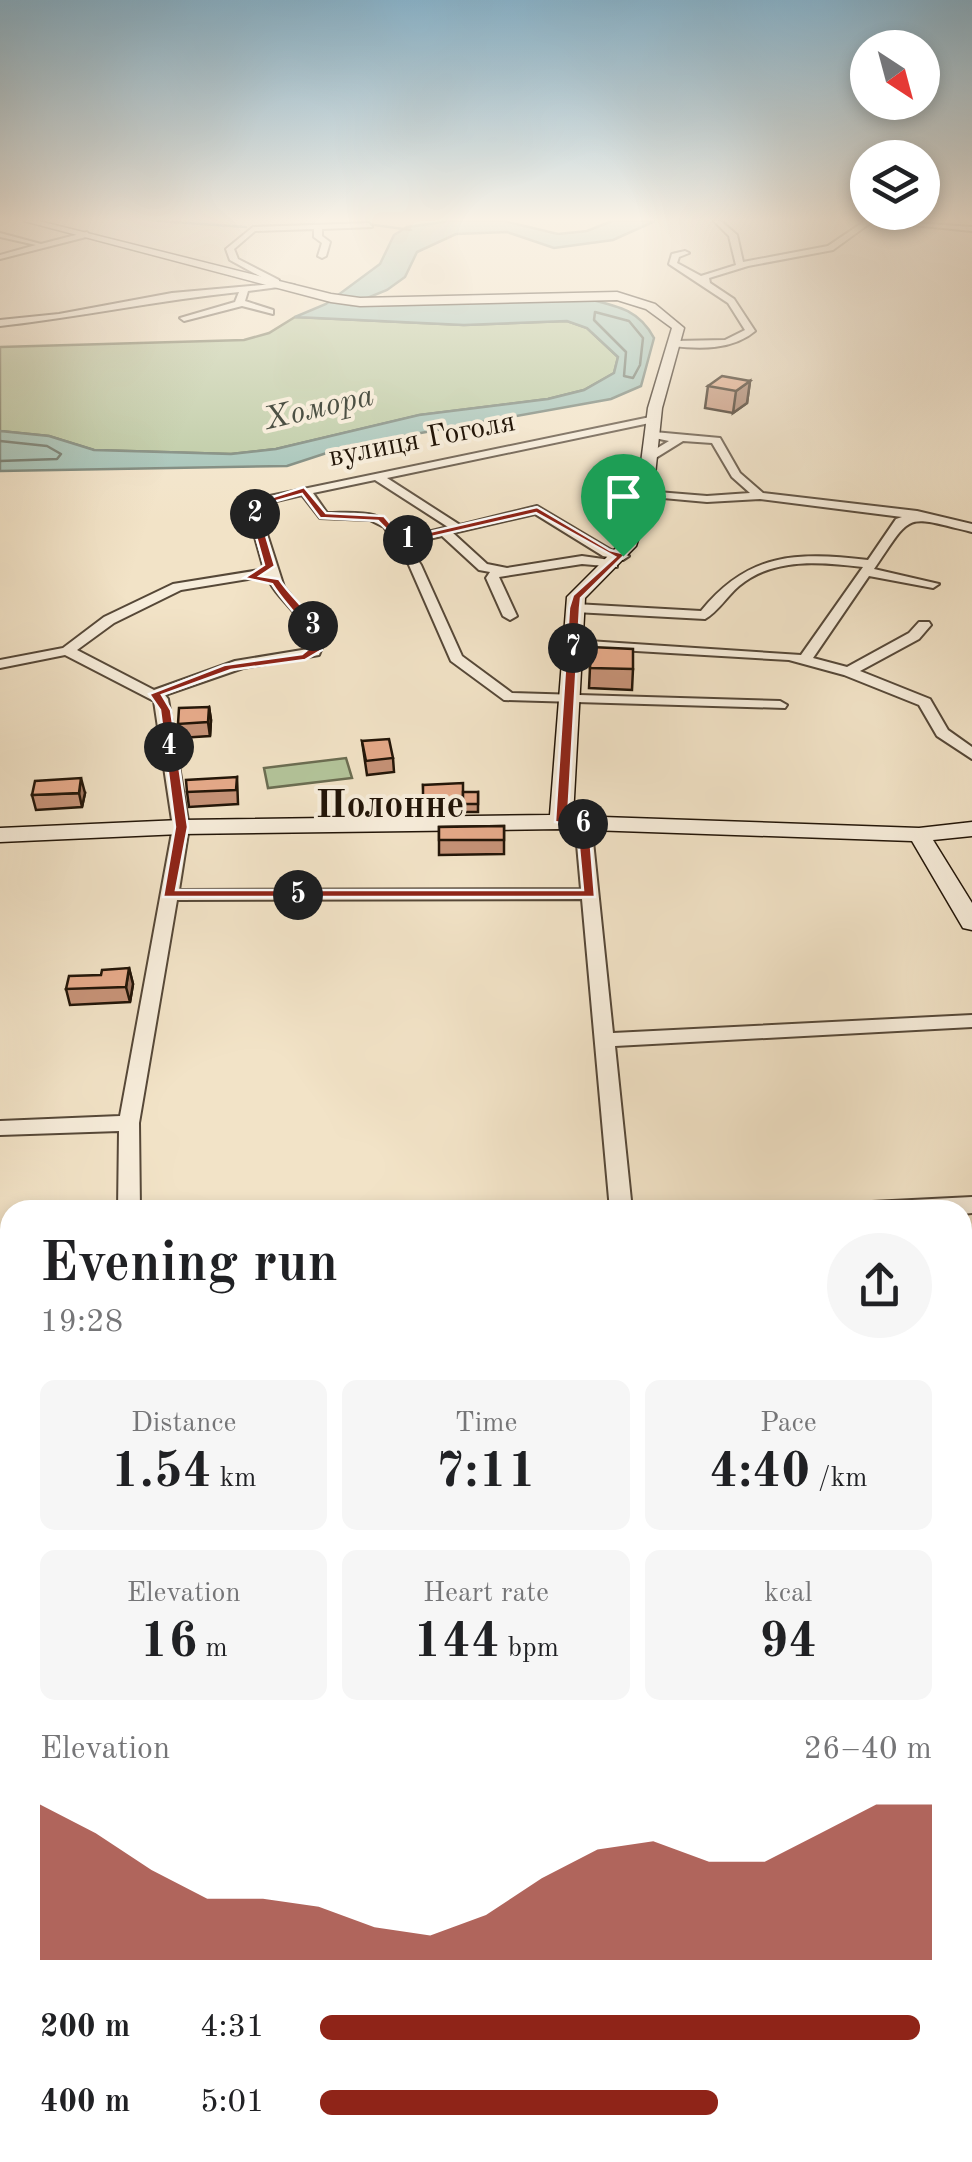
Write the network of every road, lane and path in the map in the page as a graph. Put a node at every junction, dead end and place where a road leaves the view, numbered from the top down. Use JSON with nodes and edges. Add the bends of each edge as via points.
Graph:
{"nodes":[{"id":1,"x":674,"y":322,"type":"edge"},
{"id":2,"x":744,"y":322,"type":"edge"},
{"id":3,"x":676,"y":344,"type":"junction"},
{"id":4,"x":654,"y":428,"type":"junction"},
{"id":5,"x":678,"y":438,"type":"junction"},
{"id":6,"x":650,"y":457,"type":"junction"},
{"id":7,"x":378,"y":477,"type":"junction"},
{"id":8,"x":304,"y":490,"type":"junction"},
{"id":9,"x":644,"y":494,"type":"junction"},
{"id":10,"x":760,"y":496,"type":"junction"},
{"id":11,"x":900,"y":516,"type":"junction"},
{"id":12,"x":972,"y":528,"type":"edge"},
{"id":13,"x":450,"y":529,"type":"junction"},
{"id":14,"x":401,"y":542,"type":"junction"},
{"id":15,"x":610,"y":558,"type":"junction"},
{"id":16,"x":270,"y":566,"type":"junction"},
{"id":17,"x":869,"y":568,"type":"junction"},
{"id":18,"x":492,"y":572,"type":"junction"},
{"id":19,"x":249,"y":578,"type":"junction"},
{"id":20,"x":275,"y":581,"type":"junction"},
{"id":21,"x":933,"y":584,"type":"dead end"},
{"id":22,"x":575,"y":608,"type":"junction"},
{"id":23,"x":510,"y":616,"type":"dead end"},
{"id":24,"x":924,"y":624,"type":"dead end"},
{"id":25,"x":573,"y":644,"type":"junction"},
{"id":26,"x":67,"y":651,"type":"junction"},
{"id":27,"x":806,"y":660,"type":"junction"},
{"id":28,"x":0,"y":664,"type":"edge"},
{"id":29,"x":848,"y":672,"type":"junction"},
{"id":30,"x":155,"y":694,"type":"junction"},
{"id":31,"x":569,"y":700,"type":"junction"},
{"id":32,"x":780,"y":705,"type":"dead end"},
{"id":33,"x":972,"y":754,"type":"edge"},
{"id":34,"x":572,"y":822,"type":"junction"},
{"id":35,"x":181,"y":827,"type":"junction"},
{"id":36,"x":972,"y":829,"type":"edge"},
{"id":37,"x":919,"y":835,"type":"junction"},
{"id":38,"x":0,"y":836,"type":"edge"},
{"id":39,"x":168,"y":894,"type":"junction"},
{"id":40,"x":590,"y":894,"type":"junction"},
{"id":41,"x":972,"y":923,"type":"edge"},
{"id":42,"x":972,"y":1020,"type":"edge"},
{"id":43,"x":604,"y":1040,"type":"junction"},
{"id":44,"x":128,"y":1123,"type":"junction"},
{"id":45,"x":0,"y":1128,"type":"edge"},
{"id":46,"x":128,"y":1200,"type":"edge"},
{"id":47,"x":620,"y":1200,"type":"edge"}],
"edges":[{"from":1,"to":3,"type":"street"},
{"from":2,"to":3,"type":"street","via":[[750,330],[742,338]]},
{"from":3,"to":4,"type":"street"},
{"from":4,"to":5,"type":"street"},
{"from":4,"to":6,"type":"street"},
{"from":4,"to":7,"type":"street","name":"вулиця Гоголя","via":[[629,425]]},
{"from":5,"to":6,"type":"street"},
{"from":5,"to":10,"type":"street","via":[[716,440],[736,475]]},
{"from":6,"to":9,"type":"street"},
{"from":7,"to":8,"type":"street","name":"вулиця Гоголя"},
{"from":7,"to":13,"type":"street"},
{"from":8,"to":14,"type":"street","via":[[324,516],[380,518]]},
{"from":8,"to":16,"type":"street","name":"вулиця Гоголя","via":[[275,496],[254,512]]},
{"from":9,"to":10,"type":"street"},
{"from":9,"to":15,"type":"street"},
{"from":10,"to":11,"type":"street"},
{"from":11,"to":12,"type":"street"},
{"from":11,"to":17,"type":"street"},
{"from":13,"to":14,"type":"street"},
{"from":13,"to":15,"type":"street","via":[[537,510]]},
{"from":13,"to":18,"type":"street"},
{"from":14,"to":31,"type":"street","via":[[456,658],[509,697]]},
{"from":15,"to":18,"type":"street"},
{"from":15,"to":22,"type":"street","via":[[576,597]]},
{"from":16,"to":19,"type":"street"},
{"from":16,"to":20,"type":"street"},
{"from":17,"to":21,"type":"street"},
{"from":17,"to":22,"type":"street","via":[[823,558],[781,560],[724,588],[705,616]]},
{"from":17,"to":27,"type":"street"},
{"from":18,"to":23,"type":"street"},
{"from":19,"to":20,"type":"street"},
{"from":19,"to":26,"type":"street","via":[[164,592]]},
{"from":20,"to":30,"type":"street","via":[[312,623],[314,652],[240,664]]},
{"from":22,"to":25,"type":"street"},
{"from":24,"to":29,"type":"street"},
{"from":25,"to":27,"type":"street"},
{"from":25,"to":31,"type":"street"},
{"from":26,"to":28,"type":"street"},
{"from":26,"to":30,"type":"street"},
{"from":27,"to":29,"type":"street"},
{"from":29,"to":33,"type":"street","via":[[924,702],[942,733]]},
{"from":30,"to":35,"type":"street","via":[[166,710]]},
{"from":31,"to":32,"type":"street"},
{"from":31,"to":34,"type":"street"},
{"from":34,"to":35,"type":"street"},
{"from":34,"to":37,"type":"street"},
{"from":34,"to":40,"type":"street"},
{"from":35,"to":38,"type":"street"},
{"from":35,"to":39,"type":"street"},
{"from":36,"to":37,"type":"street"},
{"from":37,"to":41,"type":"street"},
{"from":39,"to":40,"type":"street"},
{"from":39,"to":44,"type":"street"},
{"from":40,"to":43,"type":"street"},
{"from":42,"to":43,"type":"street"},
{"from":43,"to":47,"type":"street"},
{"from":44,"to":45,"type":"street"},
{"from":44,"to":46,"type":"street"}]}
